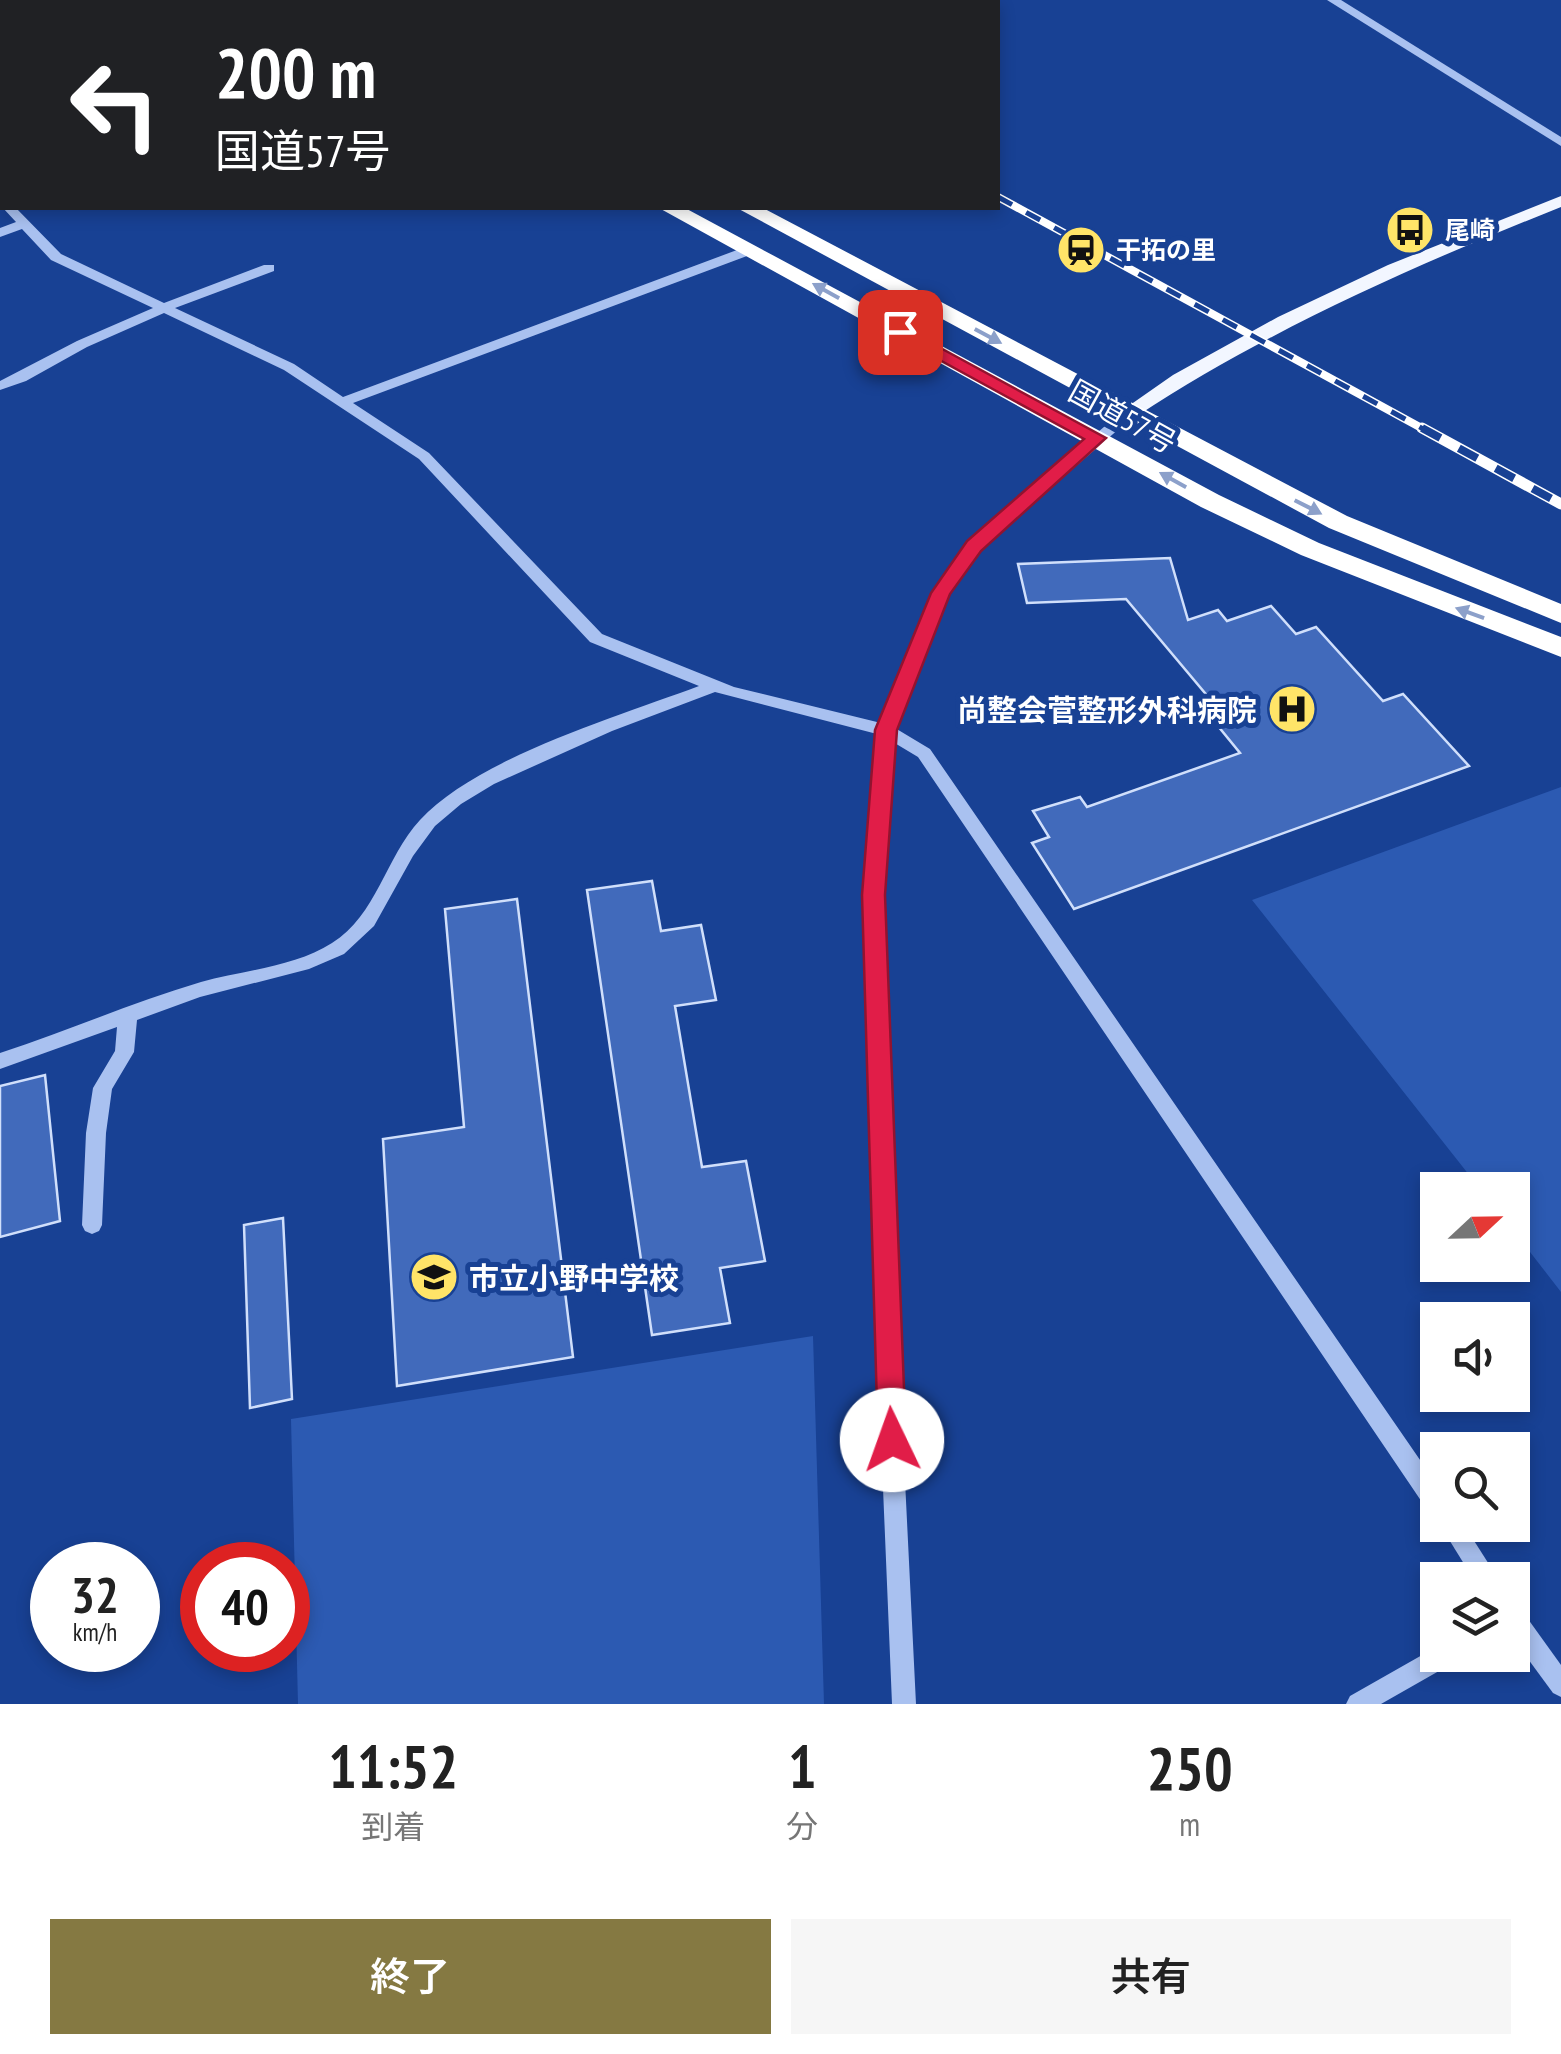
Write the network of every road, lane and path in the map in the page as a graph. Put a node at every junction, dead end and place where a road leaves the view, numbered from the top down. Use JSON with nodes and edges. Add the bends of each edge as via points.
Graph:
{"nodes":[{"id":1,"x":1333,"y":0,"type":"edge"},
{"id":2,"x":1561,"y":142,"type":"edge"},
{"id":3,"x":1561,"y":201,"type":"edge"},
{"id":4,"x":11,"y":210,"type":"edge"},
{"id":5,"x":674,"y":210,"type":"edge"},
{"id":6,"x":752,"y":210,"type":"edge"},
{"id":7,"x":25,"y":224,"type":"junction"},
{"id":8,"x":0,"y":234,"type":"edge"},
{"id":9,"x":750,"y":250,"type":"junction"},
{"id":10,"x":269,"y":268,"type":"dead end"},
{"id":11,"x":160,"y":307,"type":"junction"},
{"id":12,"x":0,"y":386,"type":"edge"},
{"id":13,"x":342,"y":402,"type":"junction"},
{"id":14,"x":1130,"y":412,"type":"junction"},
{"id":15,"x":1096,"y":438,"type":"junction"},
{"id":16,"x":1561,"y":614,"type":"edge"},
{"id":17,"x":1561,"y":647,"type":"edge"},
{"id":18,"x":716,"y":686,"type":"junction"},
{"id":19,"x":886,"y":730,"type":"junction"},
{"id":20,"x":128,"y":1018,"type":"junction"},
{"id":21,"x":0,"y":1061,"type":"edge"},
{"id":22,"x":92,"y":1226,"type":"dead end"},
{"id":23,"x":1420,"y":1480,"type":"edge"},
{"id":24,"x":1530,"y":1640,"type":"edge"},
{"id":25,"x":1420,"y":1669,"type":"edge"},
{"id":26,"x":1561,"y":1685,"type":"edge"},
{"id":27,"x":904,"y":1704,"type":"edge"},
{"id":28,"x":1358,"y":1704,"type":"edge"}],
"edges":[{"from":1,"to":2,"type":"street"},
{"from":3,"to":14,"type":"main road","via":[[1377,279],[1172,383]]},
{"from":4,"to":7,"type":"street"},
{"from":5,"to":9,"type":"highway","name":"国道57号"},
{"from":6,"to":14,"type":"highway","name":"国道57号","one_way":true},
{"from":7,"to":8,"type":"street"},
{"from":7,"to":11,"type":"street","via":[[56,257]]},
{"from":9,"to":13,"type":"street"},
{"from":15,"to":9,"type":"highway","name":"国道57号","one_way":true},
{"from":10,"to":11,"type":"street"},
{"from":11,"to":12,"type":"street"},
{"from":11,"to":13,"type":"street","via":[[288,367]]},
{"from":13,"to":18,"type":"street","via":[[424,456],[596,638]]},
{"from":14,"to":15,"type":"street"},
{"from":14,"to":16,"type":"highway","name":"国道57号","one_way":true,"via":[[1338,522]]},
{"from":17,"to":15,"type":"highway","name":"国道57号","one_way":true,"via":[[1310,549]]},
{"from":15,"to":19,"type":"street","via":[[974,546],[941,593]]},
{"from":18,"to":19,"type":"street"},
{"from":18,"to":20,"type":"street","via":[[565,744],[464,794],[426,823],[366,928],[335,951]]},
{"from":19,"to":23,"type":"street","via":[[924,753]]},
{"from":19,"to":27,"type":"street","via":[[874,914]]},
{"from":20,"to":21,"type":"street"},
{"from":20,"to":22,"type":"street","via":[[124,1052],[103,1088]]},
{"from":24,"to":26,"type":"street"},
{"from":25,"to":28,"type":"street"}]}
